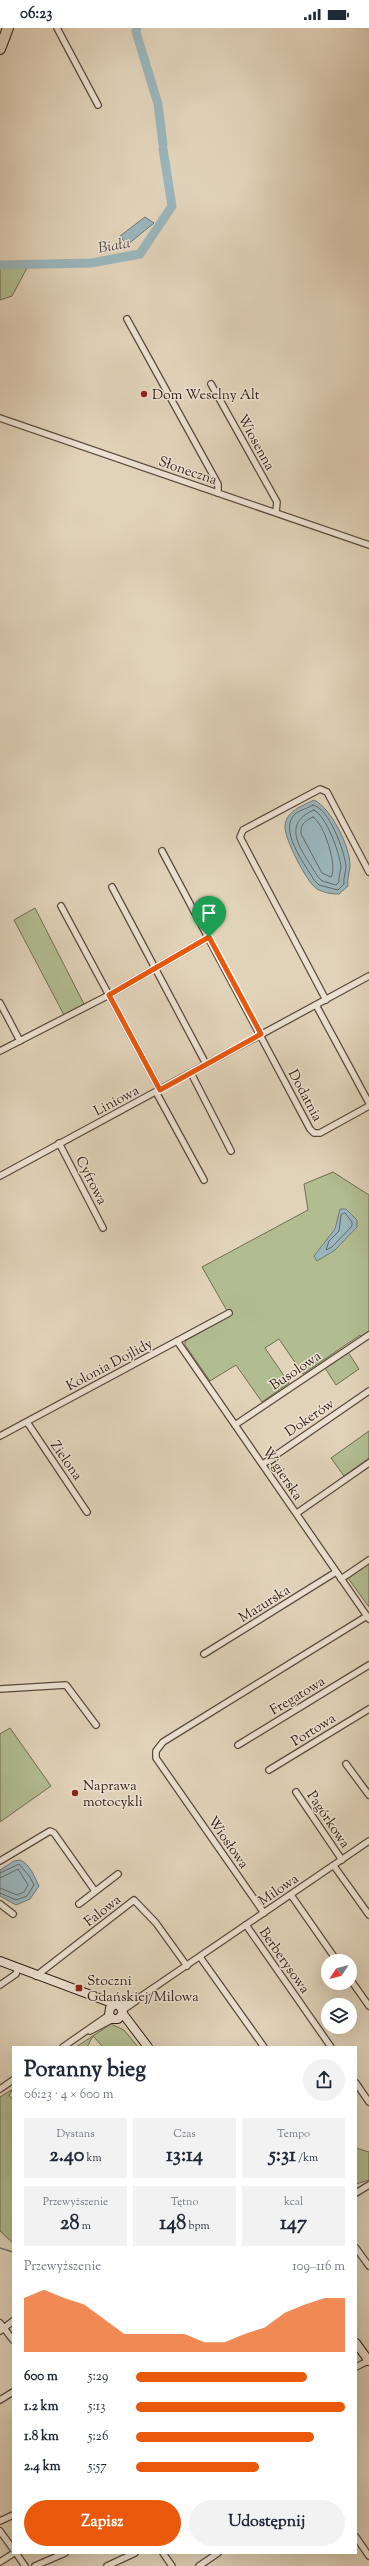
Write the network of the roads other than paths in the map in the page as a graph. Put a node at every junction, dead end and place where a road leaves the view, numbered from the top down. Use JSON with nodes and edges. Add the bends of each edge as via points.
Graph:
{"nodes":[{"id":1,"x":8,"y":28,"type":"edge"},
{"id":2,"x":57,"y":28,"type":"edge"},
{"id":3,"x":0,"y":49,"type":"edge"},
{"id":4,"x":98,"y":105,"type":"dead end"},
{"id":5,"x":127,"y":320,"type":"dead end"},
{"id":6,"x":211,"y":384,"type":"dead end"},
{"id":7,"x":0,"y":418,"type":"edge"},
{"id":8,"x":218,"y":493,"type":"junction"},
{"id":9,"x":276,"y":512,"type":"junction"},
{"id":10,"x":369,"y":545,"type":"edge"},
{"id":11,"x":162,"y":851,"type":"dead end"},
{"id":12,"x":369,"y":872,"type":"edge"},
{"id":13,"x":112,"y":887,"type":"dead end"},
{"id":14,"x":61,"y":906,"type":"dead end"},
{"id":15,"x":209,"y":937,"type":"junction"},
{"id":16,"x":154,"y":968,"type":"junction"},
{"id":17,"x":369,"y":976,"type":"edge"},
{"id":18,"x":109,"y":995,"type":"junction"},
{"id":19,"x":326,"y":1000,"type":"junction"},
{"id":20,"x":0,"y":1003,"type":"edge"},
{"id":21,"x":316,"y":1005,"type":"junction"},
{"id":22,"x":261,"y":1034,"type":"junction"},
{"id":23,"x":20,"y":1041,"type":"junction"},
{"id":24,"x":0,"y":1051,"type":"edge"},
{"id":25,"x":206,"y":1064,"type":"junction"},
{"id":26,"x":191,"y":1073,"type":"junction"},
{"id":27,"x":158,"y":1091,"type":"junction"},
{"id":28,"x":369,"y":1105,"type":"edge"},
{"id":29,"x":59,"y":1144,"type":"junction"},
{"id":30,"x":231,"y":1151,"type":"dead end"},
{"id":31,"x":0,"y":1176,"type":"edge"},
{"id":32,"x":204,"y":1180,"type":"dead end"},
{"id":33,"x":103,"y":1228,"type":"dead end"},
{"id":34,"x":229,"y":1313,"type":"dead end"},
{"id":35,"x":369,"y":1335,"type":"edge"},
{"id":36,"x":177,"y":1341,"type":"junction"},
{"id":37,"x":369,"y":1391,"type":"edge"},
{"id":38,"x":27,"y":1422,"type":"junction"},
{"id":39,"x":235,"y":1425,"type":"junction"},
{"id":40,"x":0,"y":1436,"type":"edge"},
{"id":41,"x":369,"y":1463,"type":"edge"},
{"id":42,"x":263,"y":1464,"type":"junction"},
{"id":43,"x":87,"y":1512,"type":"dead end"},
{"id":44,"x":296,"y":1513,"type":"junction"},
{"id":45,"x":369,"y":1560,"type":"edge"},
{"id":46,"x":336,"y":1572,"type":"junction"},
{"id":47,"x":341,"y":1580,"type":"junction"},
{"id":48,"x":368,"y":1618,"type":"edge"},
{"id":49,"x":204,"y":1654,"type":"dead end"},
{"id":50,"x":369,"y":1665,"type":"edge"},
{"id":51,"x":0,"y":1689,"type":"edge"},
{"id":52,"x":369,"y":1709,"type":"edge"},
{"id":53,"x":96,"y":1725,"type":"dead end"},
{"id":54,"x":238,"y":1745,"type":"dead end"},
{"id":55,"x":346,"y":1764,"type":"dead end"},
{"id":56,"x":269,"y":1770,"type":"dead end"},
{"id":57,"x":296,"y":1792,"type":"dead end"},
{"id":58,"x":369,"y":1795,"type":"edge"},
{"id":59,"x":369,"y":1841,"type":"edge"},
{"id":60,"x":342,"y":1860,"type":"junction"},
{"id":61,"x":0,"y":1861,"type":"edge"},
{"id":62,"x":334,"y":1866,"type":"junction"},
{"id":63,"x":118,"y":1874,"type":"dead end"},
{"id":64,"x":95,"y":1890,"type":"junction"},
{"id":65,"x":291,"y":1895,"type":"junction"},
{"id":66,"x":0,"y":1904,"type":"edge"},
{"id":67,"x":79,"y":1904,"type":"dead end"},
{"id":68,"x":264,"y":1913,"type":"junction"},
{"id":69,"x":14,"y":1914,"type":"dead end"},
{"id":70,"x":369,"y":1915,"type":"edge"},
{"id":71,"x":246,"y":1925,"type":"junction"},
{"id":72,"x":332,"y":1954,"type":"edge"},
{"id":73,"x":200,"y":1957,"type":"junction"},
{"id":74,"x":0,"y":1961,"type":"edge"},
{"id":75,"x":187,"y":1966,"type":"junction"},
{"id":76,"x":18,"y":1968,"type":"junction"},
{"id":77,"x":36,"y":1976,"type":"junction"},
{"id":78,"x":0,"y":1985,"type":"edge"},
{"id":79,"x":357,"y":1989,"type":"edge"},
{"id":80,"x":369,"y":2006,"type":"edge"},
{"id":81,"x":116,"y":2012,"type":"junction"},
{"id":82,"x":65,"y":2046,"type":"edge"},
{"id":83,"x":147,"y":2046,"type":"edge"},
{"id":84,"x":263,"y":2046,"type":"edge"},
{"id":85,"x":330,"y":2046,"type":"edge"},
{"id":86,"x":12,"y":2081,"type":"edge"},
{"id":87,"x":357,"y":2084,"type":"edge"},
{"id":88,"x":0,"y":2089,"type":"edge"},
{"id":89,"x":369,"y":2102,"type":"edge"},
{"id":90,"x":368,"y":2187,"type":"edge"},
{"id":91,"x":357,"y":2192,"type":"edge"},
{"id":92,"x":357,"y":2249,"type":"edge"},
{"id":93,"x":369,"y":2266,"type":"edge"},
{"id":94,"x":12,"y":2322,"type":"edge"},
{"id":95,"x":1,"y":2327,"type":"edge"},
{"id":96,"x":12,"y":2339,"type":"edge"},
{"id":97,"x":357,"y":2344,"type":"edge"},
{"id":98,"x":369,"y":2361,"type":"edge"},
{"id":99,"x":357,"y":2367,"type":"edge"},
{"id":100,"x":12,"y":2393,"type":"edge"},
{"id":101,"x":0,"y":2400,"type":"edge"},
{"id":102,"x":12,"y":2515,"type":"edge"},
{"id":103,"x":0,"y":2521,"type":"edge"},
{"id":104,"x":0,"y":2531,"type":"edge"},
{"id":105,"x":357,"y":2538,"type":"edge"},
{"id":106,"x":12,"y":2548,"type":"edge"},
{"id":107,"x":13,"y":2554,"type":"edge"},
{"id":108,"x":16,"y":2554,"type":"edge"},
{"id":109,"x":63,"y":2554,"type":"edge"},
{"id":110,"x":133,"y":2554,"type":"edge"},
{"id":111,"x":163,"y":2554,"type":"edge"},
{"id":112,"x":217,"y":2554,"type":"edge"},
{"id":113,"x":369,"y":2556,"type":"edge"},
{"id":114,"x":0,"y":2562,"type":"edge"},
{"id":115,"x":25,"y":2566,"type":"edge"},
{"id":116,"x":35,"y":2566,"type":"edge"},
{"id":117,"x":107,"y":2566,"type":"edge"},
{"id":118,"x":172,"y":2566,"type":"edge"},
{"id":119,"x":199,"y":2566,"type":"edge"}],
"edges":[{"from":1,"to":3,"type":"highway"},
{"from":2,"to":4,"type":"street"},
{"from":5,"to":8,"type":"street","via":[[218,484]]},
{"from":6,"to":9,"type":"street","name":"Wiosenna","via":[[277,502]]},
{"from":7,"to":8,"type":"street","name":"Słoneczna"},
{"from":8,"to":9,"type":"street","name":"Słoneczna"},
{"from":9,"to":10,"type":"street","name":"Słoneczna"},
{"from":11,"to":15,"type":"street"},
{"from":12,"to":19,"type":"street","via":[[327,792],[320,789],[243,830],[240,837]]},
{"from":13,"to":16,"type":"street"},
{"from":14,"to":18,"type":"street"},
{"from":15,"to":16,"type":"street"},
{"from":15,"to":22,"type":"street"},
{"from":16,"to":18,"type":"street"},
{"from":16,"to":25,"type":"street"},
{"from":17,"to":19,"type":"street","name":"Liniowa"},
{"from":18,"to":23,"type":"street"},
{"from":18,"to":27,"type":"street"},
{"from":19,"to":21,"type":"street","name":"Liniowa"},
{"from":20,"to":23,"type":"street"},
{"from":21,"to":22,"type":"street","name":"Liniowa"},
{"from":21,"to":28,"type":"street"},
{"from":22,"to":25,"type":"street","name":"Liniowa"},
{"from":22,"to":28,"type":"street","name":"Dodatnia","via":[[314,1133],[320,1133]]},
{"from":23,"to":24,"type":"street"},
{"from":25,"to":26,"type":"street","name":"Liniowa"},
{"from":26,"to":27,"type":"street","name":"Liniowa"},
{"from":26,"to":30,"type":"street"},
{"from":27,"to":29,"type":"street","name":"Liniowa"},
{"from":27,"to":32,"type":"street"},
{"from":29,"to":31,"type":"street","name":"Liniowa"},
{"from":29,"to":33,"type":"street","name":"Cyfrowa"},
{"from":34,"to":36,"type":"street","name":"Kolonia Dojlidy"},
{"from":35,"to":39,"type":"street","name":"Busolowa"},
{"from":36,"to":38,"type":"street","name":"Kolonia Dojlidy"},
{"from":36,"to":39,"type":"street","name":"Wigierska"},
{"from":37,"to":42,"type":"street","name":"Dokerów"},
{"from":38,"to":40,"type":"street","name":"Kolonia Dojlidy"},
{"from":38,"to":43,"type":"street","name":"Zielona"},
{"from":39,"to":42,"type":"street","name":"Wigierska"},
{"from":41,"to":44,"type":"street"},
{"from":42,"to":44,"type":"street","name":"Wigierska"},
{"from":44,"to":46,"type":"street","name":"Wigierska"},
{"from":45,"to":47,"type":"street"},
{"from":46,"to":47,"type":"street","name":"Wigierska"},
{"from":46,"to":49,"type":"street","name":"Mazurska"},
{"from":47,"to":48,"type":"street","name":"Wigierska"},
{"from":48,"to":68,"type":"street","name":"Wiosłowa","via":[[163,1742],[156,1751],[156,1758]]},
{"from":50,"to":54,"type":"street","name":"Fregatowa"},
{"from":51,"to":53,"type":"street","via":[[66,1684]]},
{"from":52,"to":56,"type":"street","name":"Portowa"},
{"from":55,"to":58,"type":"street"},
{"from":57,"to":60,"type":"street","name":"Pagórkowa"},
{"from":59,"to":60,"type":"street","name":"Milowa"},
{"from":60,"to":62,"type":"street","name":"Milowa"},
{"from":61,"to":64,"type":"street","via":[[50,1831]]},
{"from":62,"to":65,"type":"street","name":"Milowa"},
{"from":62,"to":70,"type":"street"},
{"from":63,"to":64,"type":"street"},
{"from":64,"to":67,"type":"street"},
{"from":65,"to":68,"type":"street","name":"Milowa"},
{"from":65,"to":72,"type":"street"},
{"from":66,"to":69,"type":"street"},
{"from":68,"to":71,"type":"street","name":"Milowa"},
{"from":71,"to":73,"type":"street","name":"Milowa"},
{"from":71,"to":85,"type":"street","name":"Berberysowa"},
{"from":73,"to":75,"type":"street","name":"Milowa"},
{"from":73,"to":84,"type":"street"},
{"from":74,"to":76,"type":"street"},
{"from":75,"to":77,"type":"street","name":"Falowa","via":[[156,1923],[134,1900]]},
{"from":75,"to":81,"type":"street","name":"Milowa"},
{"from":76,"to":77,"type":"street"},
{"from":76,"to":78,"type":"street","via":[[16,1974]]},
{"from":77,"to":81,"type":"street","via":[[89,1996]]},
{"from":79,"to":80,"type":"street"},
{"from":81,"to":82,"type":"street","name":"Milowa"},
{"from":81,"to":83,"type":"street"},
{"from":86,"to":88,"type":"street"},
{"from":87,"to":89,"type":"street"},
{"from":90,"to":91,"type":"street"},
{"from":92,"to":93,"type":"street"},
{"from":94,"to":95,"type":"street"},
{"from":95,"to":96,"type":"street"},
{"from":97,"to":98,"type":"street"},
{"from":98,"to":99,"type":"street"},
{"from":100,"to":101,"type":"street"},
{"from":102,"to":103,"type":"street"},
{"from":104,"to":106,"type":"street"},
{"from":105,"to":113,"type":"street"},
{"from":107,"to":114,"type":"street"},
{"from":108,"to":115,"type":"street"},
{"from":109,"to":116,"type":"street"},
{"from":110,"to":117,"type":"street"},
{"from":111,"to":118,"type":"street"},
{"from":112,"to":119,"type":"street"}]}
